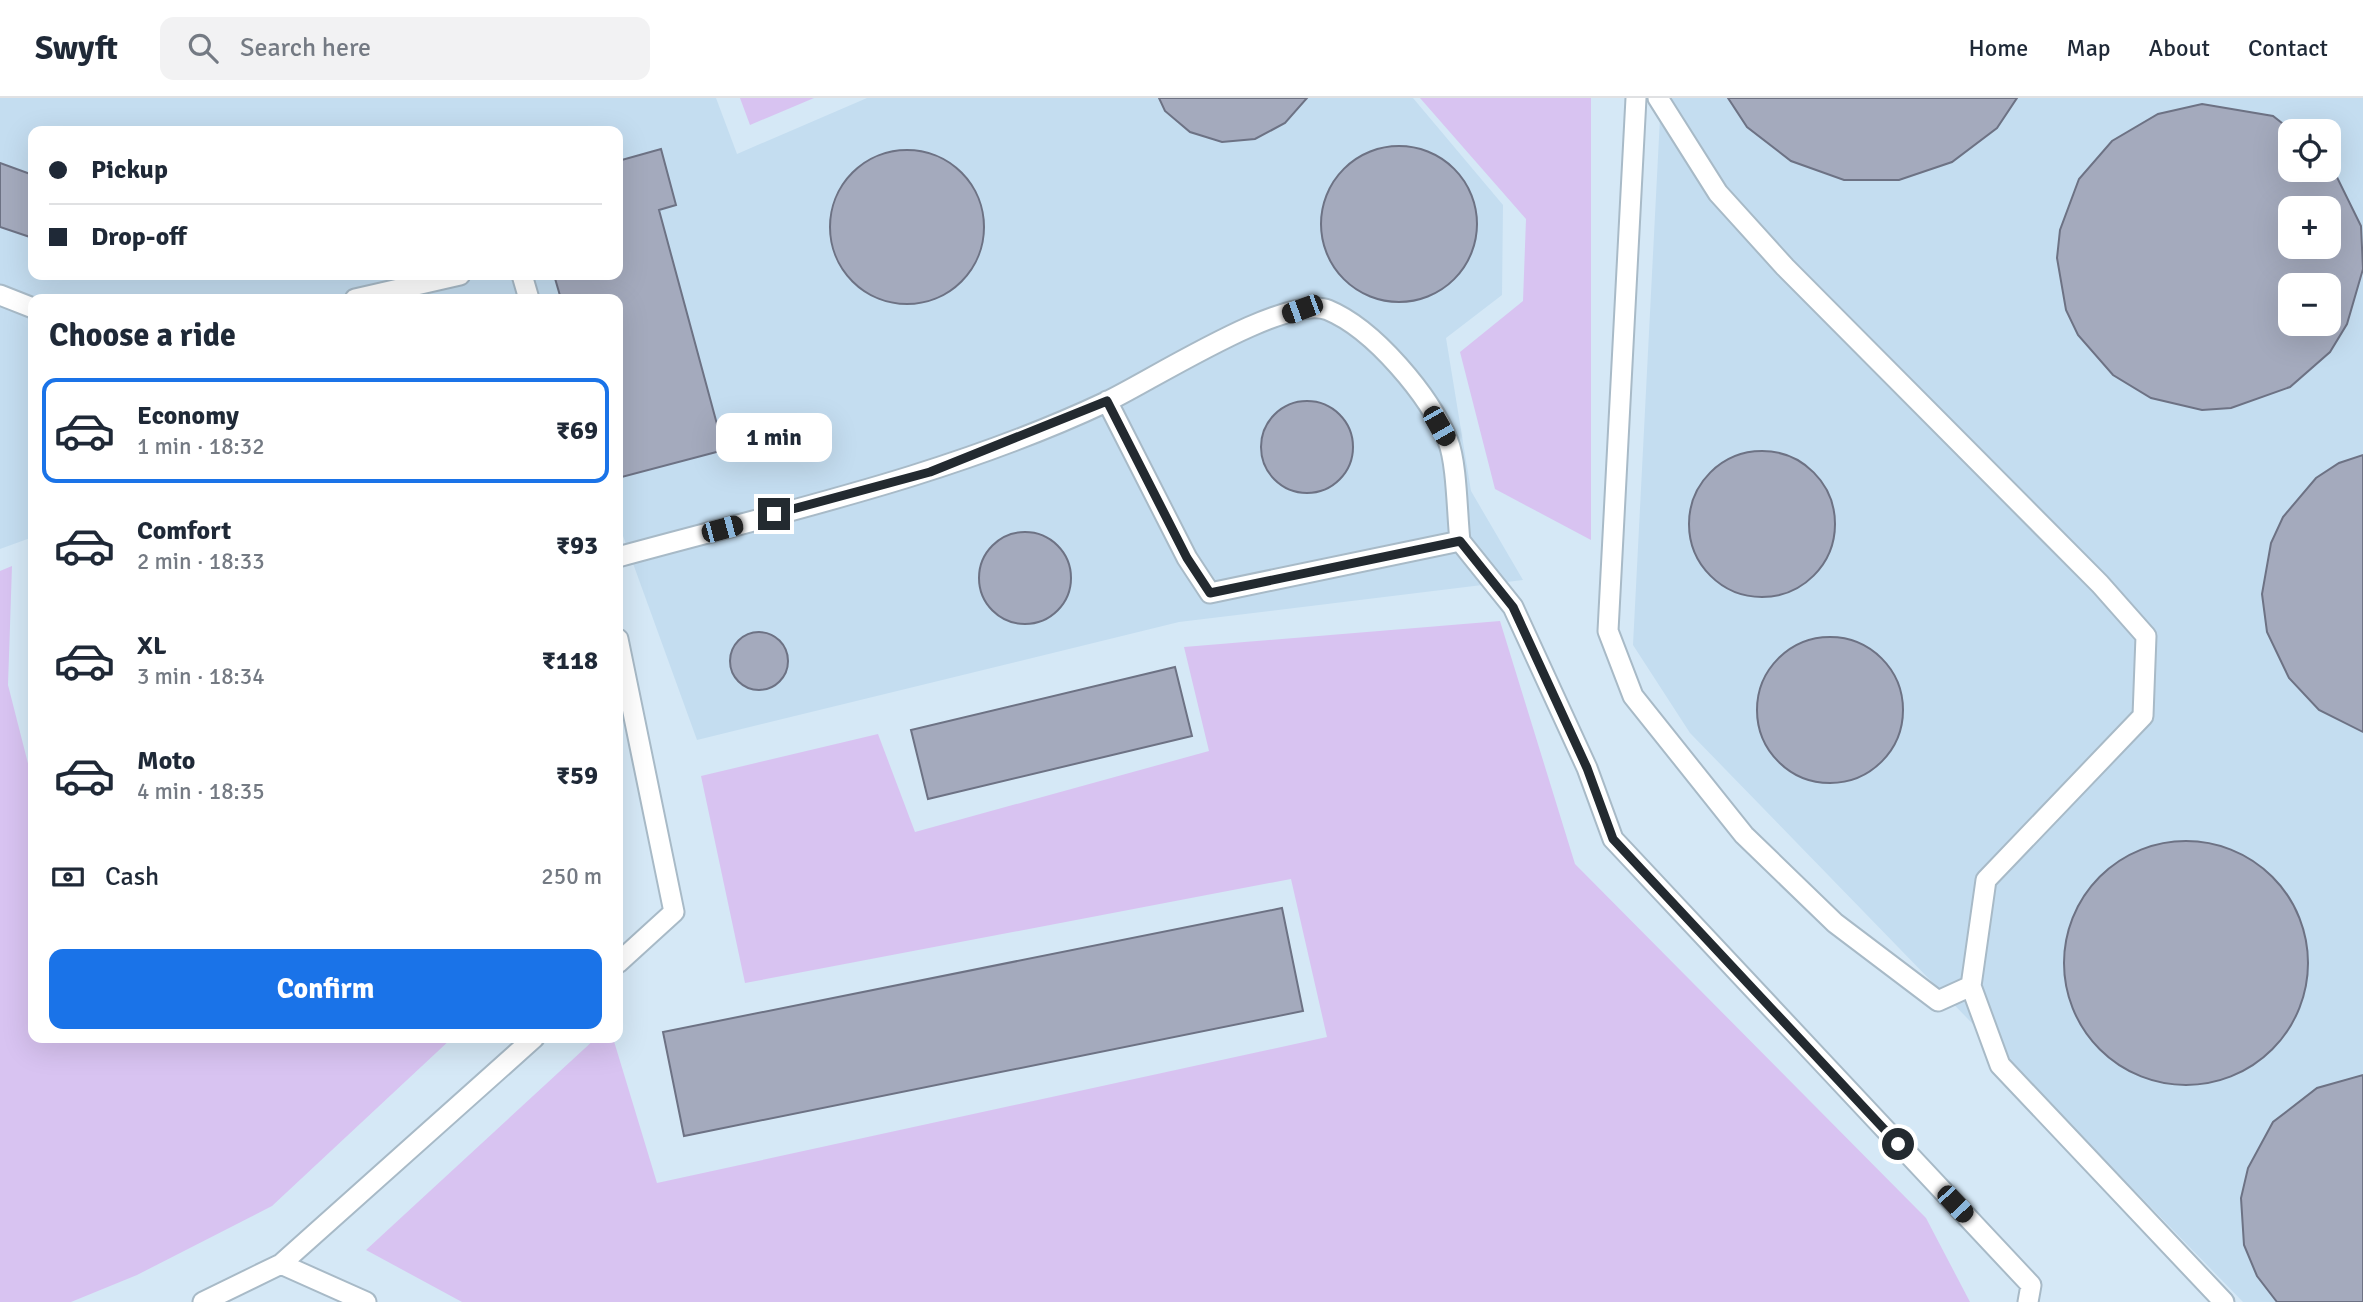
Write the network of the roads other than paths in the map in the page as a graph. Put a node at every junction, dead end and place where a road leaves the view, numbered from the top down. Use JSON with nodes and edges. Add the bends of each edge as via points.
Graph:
{"nodes":[{"id":1,"x":1636,"y":98,"type":"edge"},
{"id":2,"x":1658,"y":98,"type":"edge"},
{"id":3,"x":438,"y":280,"type":"edge"},
{"id":4,"x":377,"y":294,"type":"edge"},
{"id":5,"x":0,"y":295,"type":"edge"},
{"id":6,"x":28,"y":306,"type":"edge"},
{"id":7,"x":1107,"y":401,"type":"junction"},
{"id":8,"x":1460,"y":541,"type":"junction"},
{"id":9,"x":623,"y":556,"type":"edge"},
{"id":10,"x":623,"y":663,"type":"edge"},
{"id":11,"x":623,"y":958,"type":"edge"},
{"id":12,"x":1971,"y":986,"type":"junction"},
{"id":13,"x":528,"y":1043,"type":"edge"},
{"id":14,"x":281,"y":1264,"type":"junction"},
{"id":15,"x":202,"y":1302,"type":"edge"},
{"id":16,"x":366,"y":1302,"type":"edge"},
{"id":17,"x":2028,"y":1302,"type":"edge"},
{"id":18,"x":2224,"y":1302,"type":"edge"}],
"edges":[{"from":1,"to":12,"type":"lane","via":[[1608,631],[1633,696],[1753,844],[1835,923],[1938,1001]]},
{"from":2,"to":12,"type":"lane","via":[[1718,193],[2146,636],[2143,716],[1986,880]]},
{"from":3,"to":4,"type":"lane"},
{"from":5,"to":6,"type":"lane"},
{"from":7,"to":8,"type":"lane","via":[[1187,558],[1210,593]]},
{"from":7,"to":8,"type":"lane","via":[[1212,342],[1302,309],[1327,310],[1376,342],[1420,392],[1449,443]]},
{"from":7,"to":9,"type":"lane","via":[[930,472]]},
{"from":8,"to":17,"type":"lane","via":[[1513,607],[1587,768],[1613,839],[2031,1286]]},
{"from":10,"to":11,"type":"lane","via":[[674,912]]},
{"from":12,"to":18,"type":"lane","via":[[2000,1065]]},
{"from":13,"to":14,"type":"lane"},
{"from":14,"to":15,"type":"lane"},
{"from":14,"to":16,"type":"lane"}]}
